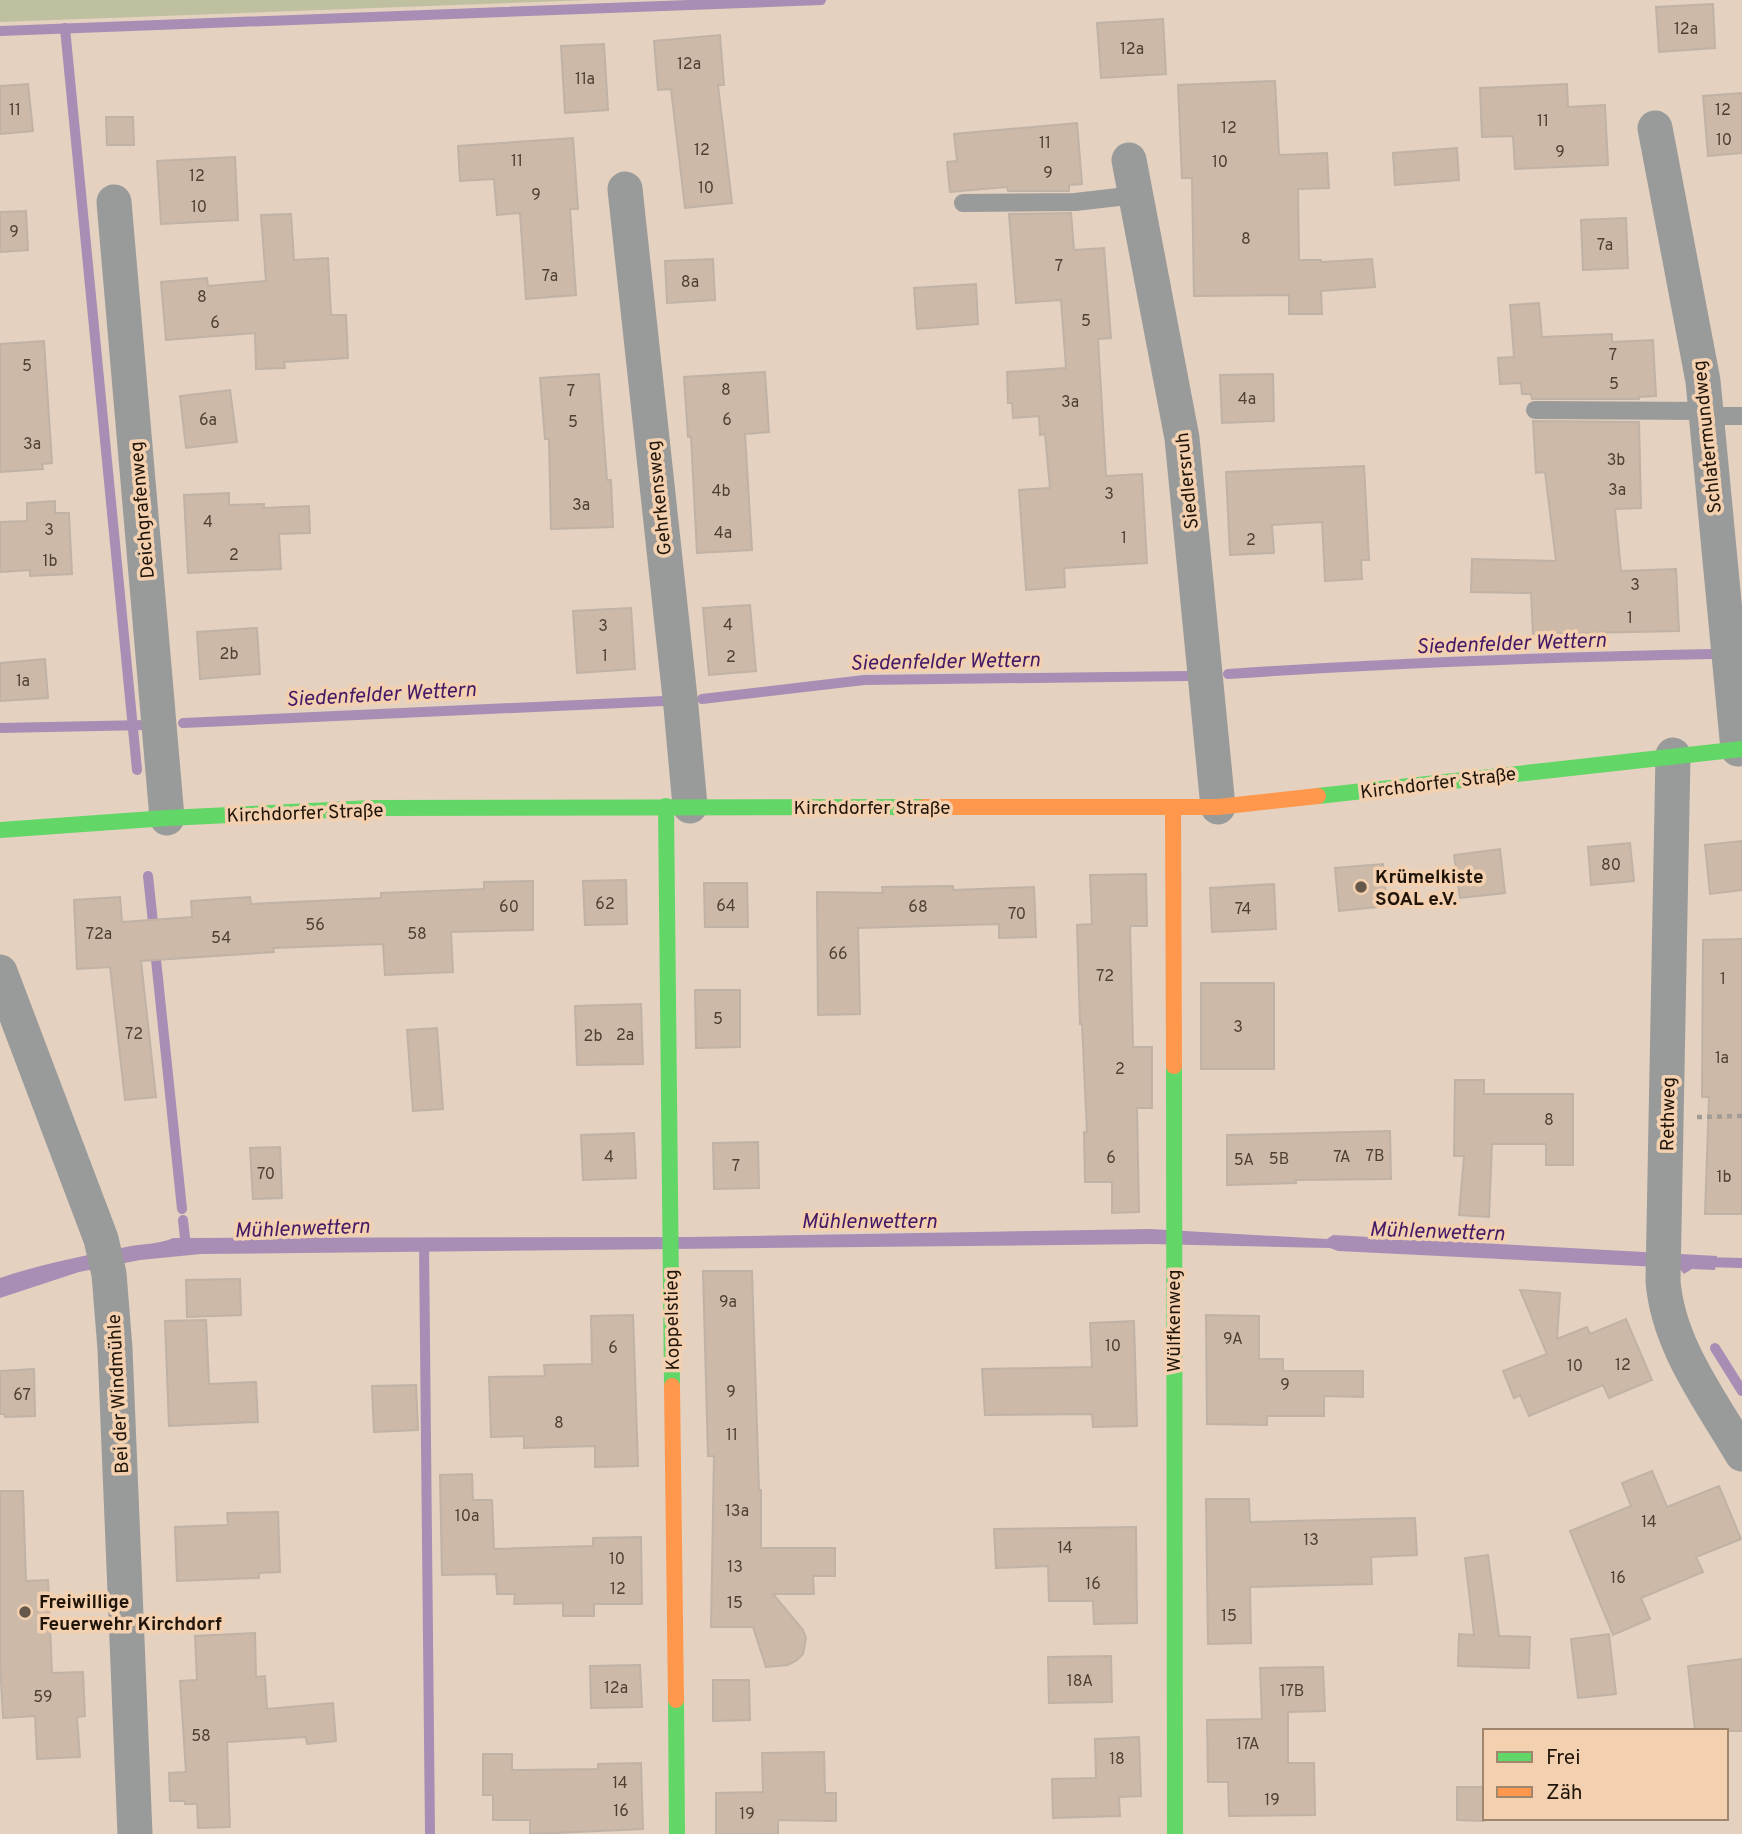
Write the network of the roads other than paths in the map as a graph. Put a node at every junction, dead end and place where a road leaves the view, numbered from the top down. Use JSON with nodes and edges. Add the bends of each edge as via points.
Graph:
{"nodes":[{"id":1,"x":1655,"y":128,"type":"dead end"},
{"id":2,"x":1129,"y":160,"type":"dead end"},
{"id":3,"x":625,"y":189,"type":"dead end"},
{"id":4,"x":1136,"y":195,"type":"junction"},
{"id":5,"x":114,"y":202,"type":"dead end"},
{"id":6,"x":963,"y":203,"type":"dead end"},
{"id":7,"x":1535,"y":410,"type":"dead end"},
{"id":8,"x":1706,"y":413,"type":"junction"},
{"id":9,"x":1742,"y":416,"type":"edge"},
{"id":10,"x":1740,"y":749,"type":"edge"},
{"id":11,"x":1673,"y":755,"type":"junction"},
{"id":12,"x":678,"y":806,"type":"junction"},
{"id":13,"x":1218,"y":807,"type":"junction"},
{"id":14,"x":1173,"y":808,"type":"junction"},
{"id":15,"x":167,"y":818,"type":"junction"},
{"id":16,"x":0,"y":830,"type":"edge"},
{"id":17,"x":0,"y":972,"type":"edge"},
{"id":18,"x":1742,"y":1454,"type":"edge"},
{"id":19,"x":135,"y":1834,"type":"edge"},
{"id":20,"x":677,"y":1834,"type":"edge"},
{"id":21,"x":1175,"y":1834,"type":"edge"}],
"edges":[{"from":1,"to":8,"type":"street","name":"Schlatermundweg"},
{"from":2,"to":4,"type":"street","name":"Siedlersruh"},
{"from":3,"to":12,"type":"street","name":"Gehrkensweg","via":[[681,707]]},
{"from":4,"to":6,"type":"lane","via":[[1075,202]]},
{"from":4,"to":13,"type":"street","name":"Siedlersruh","via":[[1182,438]]},
{"from":5,"to":15,"type":"street","name":"Deichgrafenweg"},
{"from":7,"to":8,"type":"lane"},
{"from":8,"to":9,"type":"lane"},
{"from":8,"to":10,"type":"street","name":"Schlatermundweg"},
{"from":10,"to":11,"type":"street","name":"Kirchdorfer Straße"},
{"from":11,"to":13,"type":"street","name":"Kirchdorfer Straße"},
{"from":11,"to":18,"type":"street","name":"Rethweg","via":[[1665,1303],[1675,1338]]},
{"from":12,"to":14,"type":"street","name":"Kirchdorfer Straße"},
{"from":12,"to":15,"type":"street","name":"Kirchdorfer Straße","via":[[371,808]]},
{"from":12,"to":20,"type":"street","name":"Koppelstieg","via":[[671,1225]]},
{"from":13,"to":14,"type":"street","name":"Kirchdorfer Straße"},
{"from":14,"to":21,"type":"street","name":"Wülfkenweg"},
{"from":15,"to":16,"type":"street","name":"Kirchdorfer Straße"},
{"from":17,"to":19,"type":"street","name":"Bei der Windmühle","via":[[101,1240],[109,1274]]}]}
